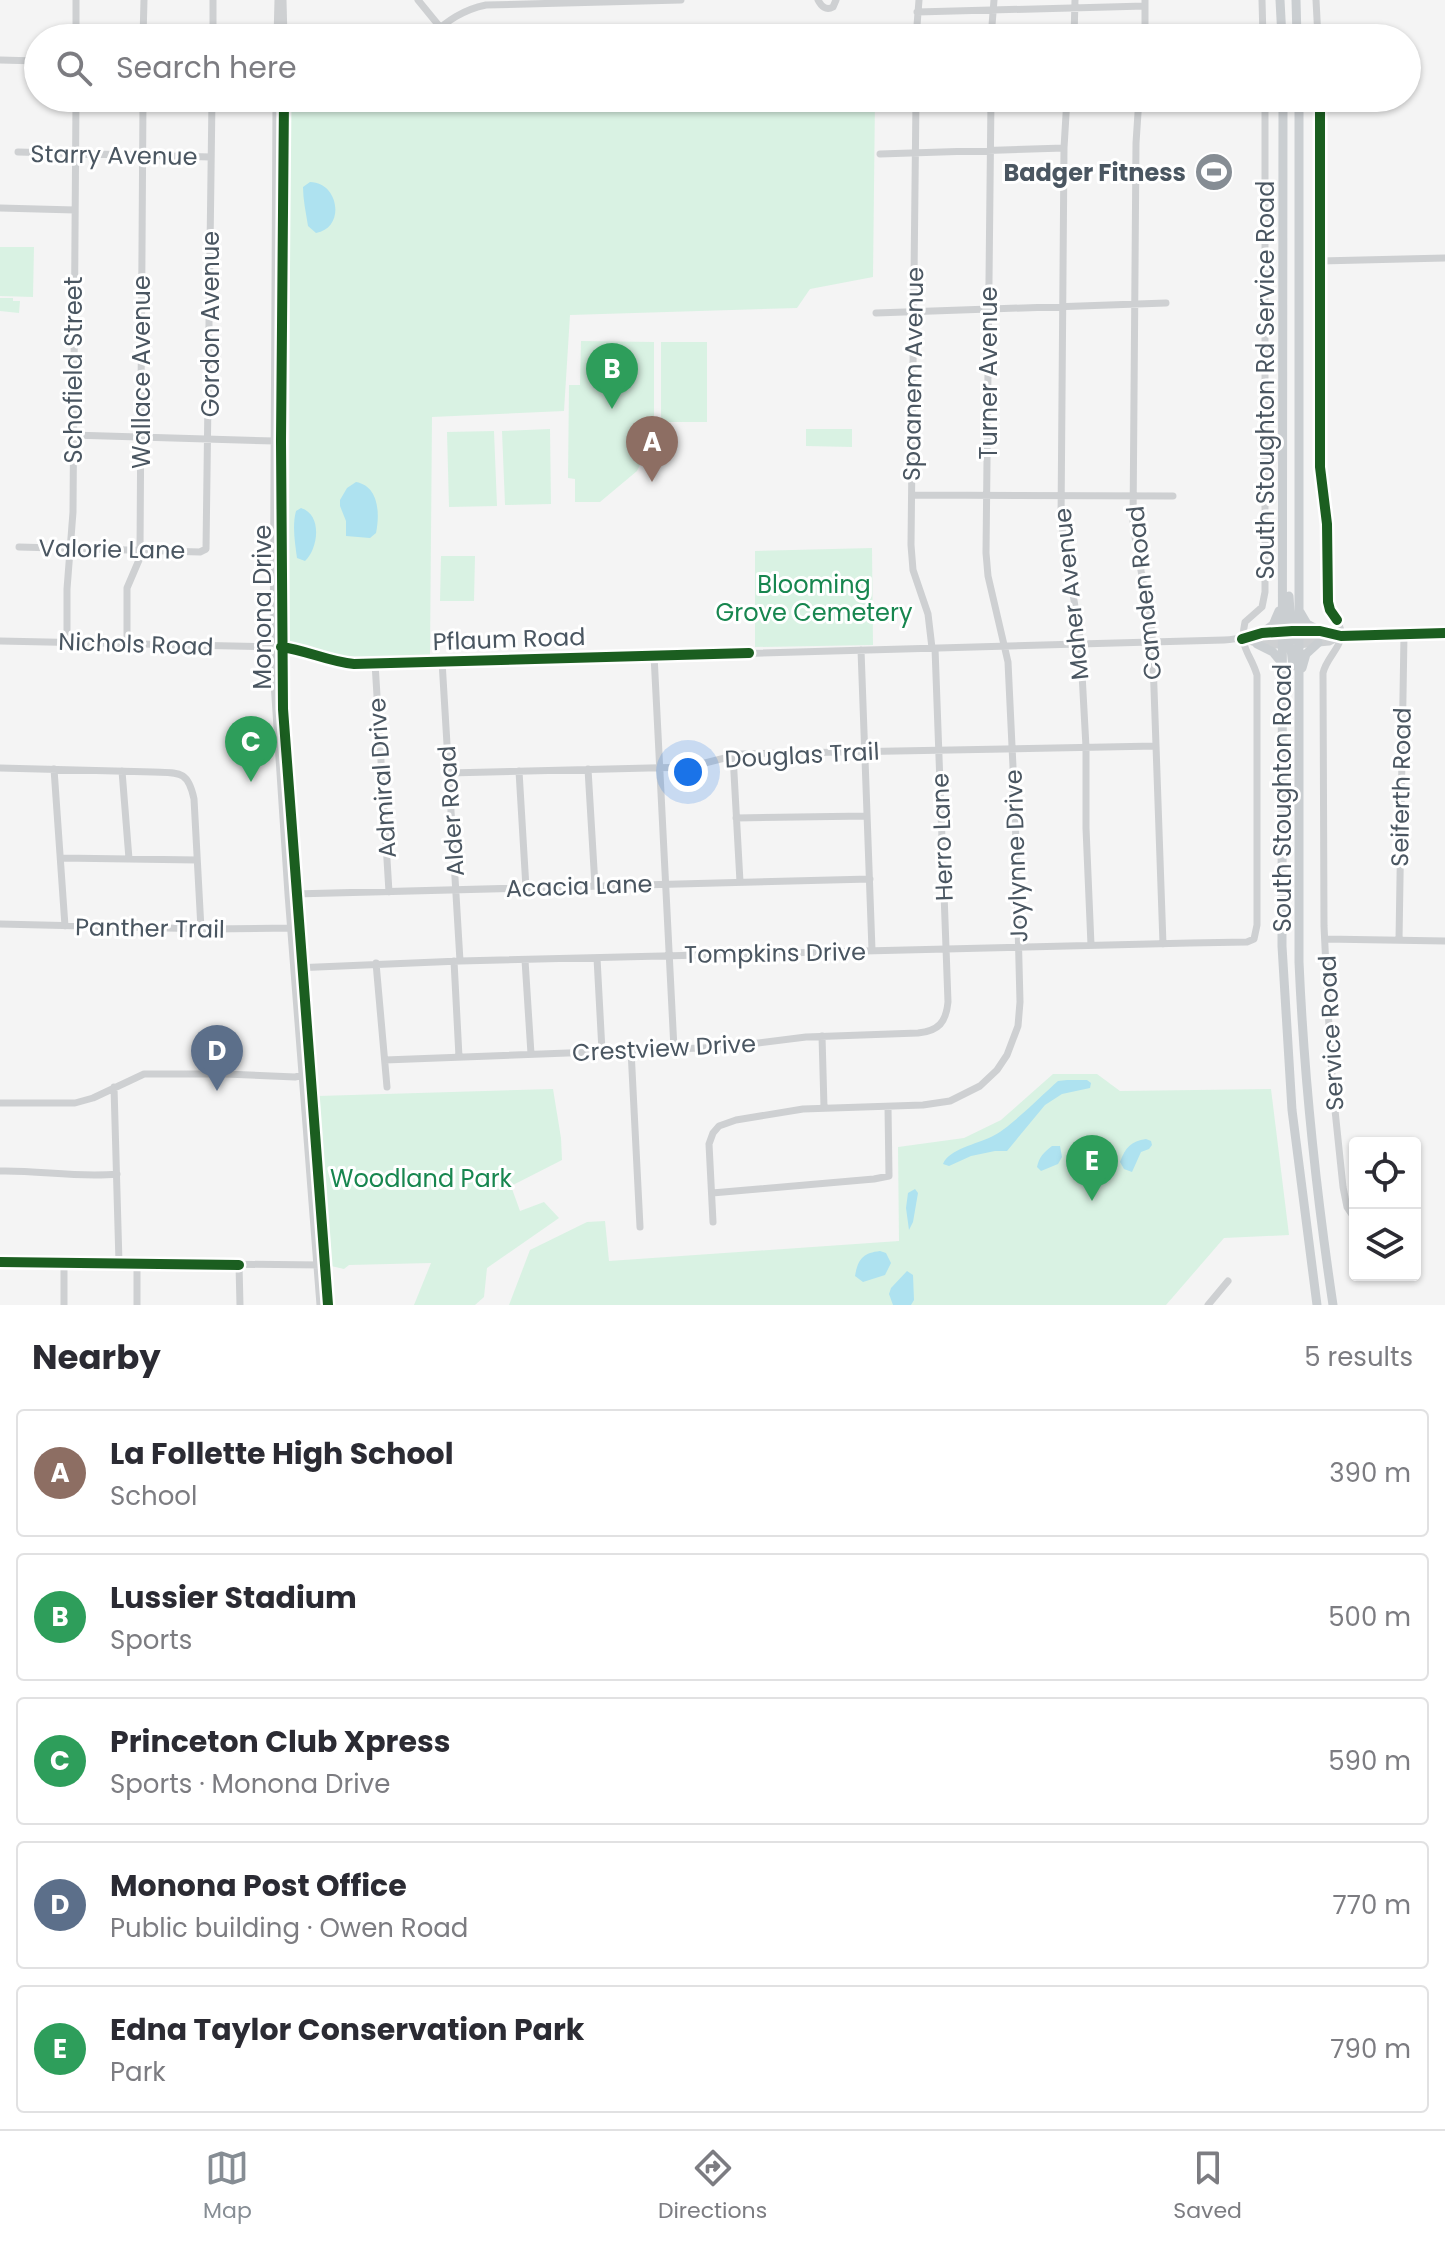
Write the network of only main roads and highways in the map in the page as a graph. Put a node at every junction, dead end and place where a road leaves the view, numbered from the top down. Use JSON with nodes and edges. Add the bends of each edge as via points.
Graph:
{"nodes":[{"id":1,"x":1280,"y":0,"type":"edge"},
{"id":2,"x":1296,"y":0,"type":"edge"},
{"id":3,"x":1281,"y":24,"type":"edge"},
{"id":4,"x":1297,"y":24,"type":"edge"},
{"id":5,"x":1283,"y":112,"type":"edge"},
{"id":6,"x":1299,"y":112,"type":"edge"},
{"id":7,"x":1283,"y":537,"type":"junction"},
{"id":8,"x":1283,"y":600,"type":"junction"},
{"id":9,"x":1299,"y":610,"type":"junction"},
{"id":10,"x":1320,"y":631,"type":"road end"},
{"id":11,"x":1262,"y":633,"type":"road end"},
{"id":12,"x":1291,"y":638,"type":"junction"},
{"id":13,"x":1318,"y":643,"type":"road end"},
{"id":14,"x":1257,"y":644,"type":"road end"},
{"id":15,"x":1282,"y":663,"type":"junction"},
{"id":16,"x":1298,"y":674,"type":"junction"},
{"id":17,"x":1298,"y":725,"type":"junction"},
{"id":18,"x":1317,"y":1305,"type":"edge"},
{"id":19,"x":1333,"y":1305,"type":"edge"}],
"edges":[{"from":1,"to":3,"type":"main road"},
{"from":2,"to":4,"type":"main road"},
{"from":5,"to":7,"type":"main road","name":"South Stoughton Road"},
{"from":6,"to":9,"type":"main road","name":"South Stoughton Road"},
{"from":7,"to":8,"type":"main road","name":"South Stoughton Road"},
{"from":7,"to":12,"type":"main road"},
{"from":8,"to":11,"type":"main road","via":[[1275,622]]},
{"from":8,"to":12,"type":"main road","name":"South Stoughton Road"},
{"from":9,"to":10,"type":"main road","via":[[1307,624]]},
{"from":9,"to":12,"type":"main road","name":"South Stoughton Road"},
{"from":12,"to":15,"type":"main road","name":"South Stoughton Road"},
{"from":12,"to":16,"type":"main road","name":"South Stoughton Road"},
{"from":12,"to":17,"type":"main road"},
{"from":13,"to":16,"type":"main road","via":[[1306,654]]},
{"from":14,"to":15,"type":"main road"},
{"from":15,"to":18,"type":"main road","name":"South Stoughton Road","via":[[1286,1031]]},
{"from":16,"to":17,"type":"main road","name":"South Stoughton Road"},
{"from":17,"to":19,"type":"main road","name":"South Stoughton Road","via":[[1301,1010]]}]}
